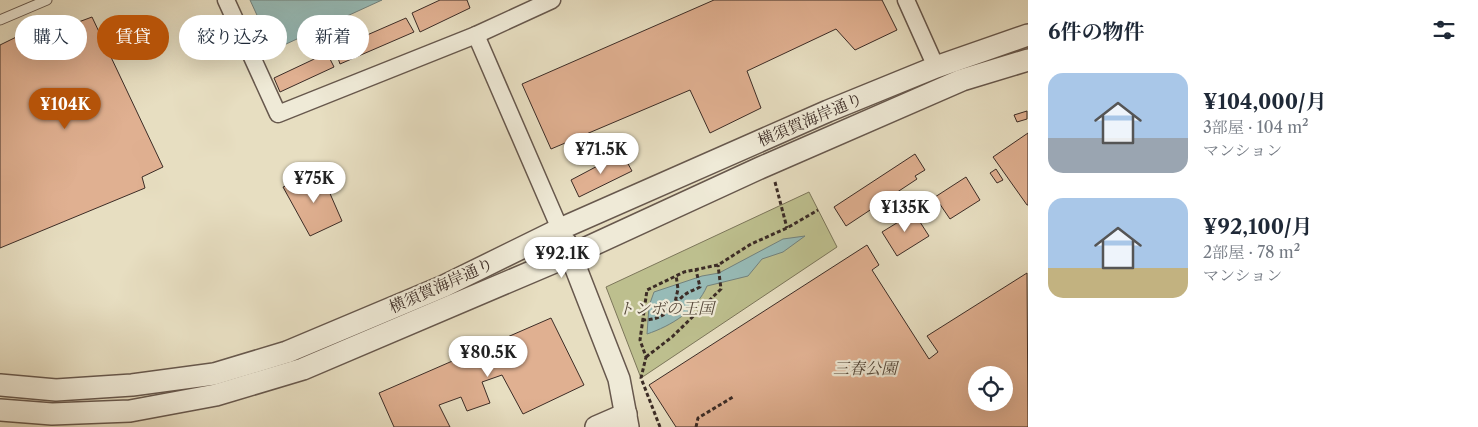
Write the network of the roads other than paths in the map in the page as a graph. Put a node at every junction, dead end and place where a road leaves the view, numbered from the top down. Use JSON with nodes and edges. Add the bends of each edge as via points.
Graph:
{"nodes":[{"id":1,"x":47,"y":0,"type":"edge"},
{"id":2,"x":226,"y":0,"type":"edge"},
{"id":3,"x":552,"y":0,"type":"edge"},
{"id":4,"x":906,"y":0,"type":"edge"},
{"id":5,"x":0,"y":20,"type":"edge"},
{"id":6,"x":476,"y":35,"type":"junction"},
{"id":7,"x":1028,"y":35,"type":"edge"},
{"id":8,"x":1028,"y":60,"type":"edge"},
{"id":9,"x":936,"y":67,"type":"junction"},
{"id":10,"x":560,"y":229,"type":"junction"},
{"id":11,"x":571,"y":254,"type":"junction"},
{"id":12,"x":0,"y":385,"type":"edge"},
{"id":13,"x":0,"y":410,"type":"edge"},
{"id":14,"x":132,"y":419,"type":"edge"},
{"id":15,"x":627,"y":420,"type":"edge"},
{"id":16,"x":596,"y":427,"type":"edge"}],
"edges":[{"from":1,"to":5,"type":"lane"},
{"from":2,"to":6,"type":"street","via":[[278,114]]},
{"from":3,"to":6,"type":"street"},
{"from":4,"to":9,"type":"street"},
{"from":6,"to":10,"type":"street"},
{"from":7,"to":9,"type":"street","name":"横須賀海岸通り"},
{"from":8,"to":11,"type":"street","via":[[962,80]]},
{"from":9,"to":10,"type":"street","name":"横須賀海岸通り","via":[[828,110]]},
{"from":10,"to":11,"type":"street"},
{"from":10,"to":12,"type":"street","name":"横須賀海岸通り","via":[[444,286],[305,344],[214,374],[132,385],[56,390]]},
{"from":11,"to":14,"type":"street","via":[[303,369]]},
{"from":11,"to":15,"type":"street","via":[[619,379]]},
{"from":13,"to":14,"type":"street"},
{"from":15,"to":16,"type":"street"}]}
